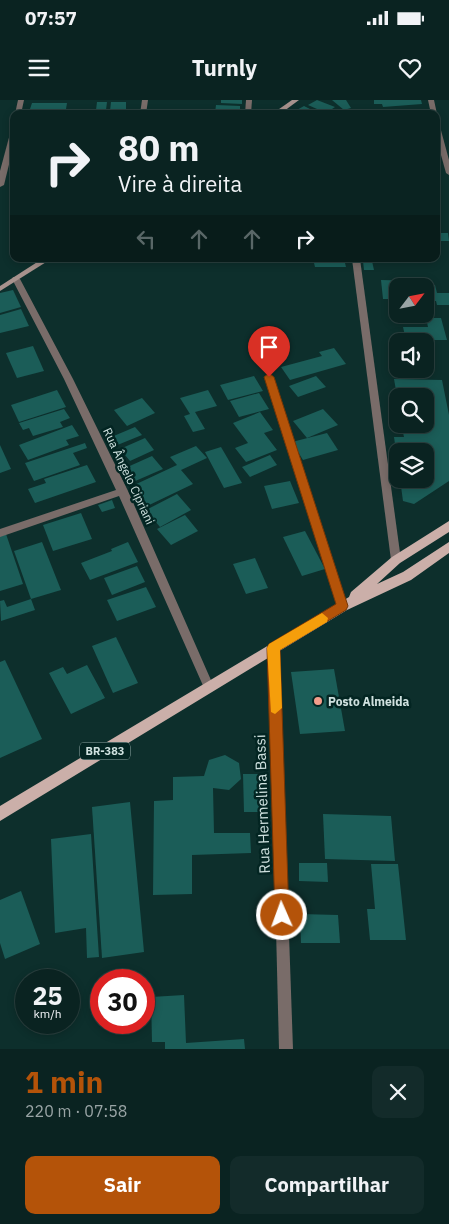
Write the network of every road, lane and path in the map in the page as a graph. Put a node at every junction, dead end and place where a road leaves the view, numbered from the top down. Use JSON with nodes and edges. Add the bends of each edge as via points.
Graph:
{"nodes":[{"id":1,"x":296,"y":100,"type":"edge"},
{"id":2,"x":281,"y":110,"type":"edge"},
{"id":3,"x":440,"y":138,"type":"edge"},
{"id":4,"x":10,"y":146,"type":"edge"},
{"id":5,"x":449,"y":173,"type":"edge"},
{"id":6,"x":0,"y":185,"type":"edge"},
{"id":7,"x":42,"y":262,"type":"edge"},
{"id":8,"x":356,"y":262,"type":"edge"},
{"id":9,"x":16,"y":279,"type":"junction"},
{"id":10,"x":0,"y":289,"type":"edge"},
{"id":11,"x":269,"y":377,"type":"dead end"},
{"id":12,"x":123,"y":491,"type":"junction"},
{"id":13,"x":449,"y":526,"type":"edge"},
{"id":14,"x":0,"y":533,"type":"edge"},
{"id":15,"x":449,"y":547,"type":"edge"},
{"id":16,"x":396,"y":560,"type":"junction"},
{"id":17,"x":342,"y":606,"type":"junction"},
{"id":18,"x":274,"y":648,"type":"junction"},
{"id":19,"x":209,"y":687,"type":"junction"},
{"id":20,"x":0,"y":814,"type":"edge"},
{"id":21,"x":286,"y":1049,"type":"edge"}],
"edges":[{"from":1,"to":2,"type":"street"},
{"from":3,"to":5,"type":"street"},
{"from":4,"to":6,"type":"street"},
{"from":7,"to":9,"type":"street"},
{"from":8,"to":16,"type":"street"},
{"from":9,"to":10,"type":"street"},
{"from":9,"to":12,"type":"street","name":"Rua Ângelo Cipriani","via":[[61,361]]},
{"from":11,"to":17,"type":"street"},
{"from":12,"to":14,"type":"street"},
{"from":12,"to":19,"type":"street","name":"Rua Ângelo Cipriani"},
{"from":13,"to":16,"type":"main road","number":"BR-383"},
{"from":15,"to":17,"type":"main road","number":"BR-383","via":[[407,576]]},
{"from":16,"to":17,"type":"main road","number":"BR-383"},
{"from":17,"to":18,"type":"main road","number":"BR-383"},
{"from":18,"to":19,"type":"main road","number":"BR-383"},
{"from":18,"to":21,"type":"street","name":"Rua Hermelina Bassi"},
{"from":19,"to":20,"type":"main road","number":"BR-383"}]}
